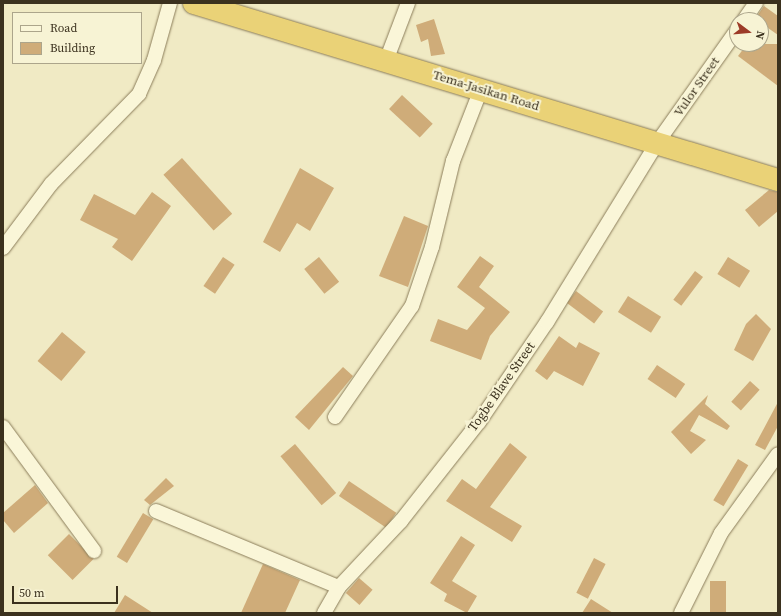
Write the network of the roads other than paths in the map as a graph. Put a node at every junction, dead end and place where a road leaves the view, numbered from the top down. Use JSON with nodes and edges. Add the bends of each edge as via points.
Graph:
{"nodes":[{"id":1,"x":170,"y":3,"type":"edge"},
{"id":2,"x":408,"y":3,"type":"edge"},
{"id":3,"x":756,"y":3,"type":"edge"},
{"id":4,"x":203,"y":4,"type":"edge"},
{"id":5,"x":750,"y":12,"type":"edge"},
{"id":6,"x":729,"y":41,"type":"edge"},
{"id":7,"x":386,"y":61,"type":"junction"},
{"id":8,"x":481,"y":89,"type":"junction"},
{"id":9,"x":657,"y":143,"type":"junction"},
{"id":10,"x":778,"y":180,"type":"edge"},
{"id":11,"x":9,"y":231,"type":"edge"},
{"id":12,"x":3,"y":248,"type":"edge"},
{"id":13,"x":335,"y":417,"type":"dead end"},
{"id":14,"x":3,"y":427,"type":"edge"},
{"id":15,"x":778,"y":454,"type":"edge"},
{"id":16,"x":156,"y":511,"type":"dead end"},
{"id":17,"x":94,"y":551,"type":"dead end"},
{"id":18,"x":339,"y":587,"type":"junction"},
{"id":19,"x":324,"y":613,"type":"edge"},
{"id":20,"x":681,"y":613,"type":"edge"}],
"edges":[{"from":1,"to":11,"type":"street","via":[[154,60],[139,94]]},
{"from":2,"to":7,"type":"street"},
{"from":3,"to":5,"type":"street"},
{"from":4,"to":7,"type":"highway","name":"Tema-Jasikan Road"},
{"from":6,"to":9,"type":"street","name":"Vulor Street"},
{"from":7,"to":8,"type":"highway","name":"Tema-Jasikan Road"},
{"from":8,"to":9,"type":"highway","name":"Tema-Jasikan Road"},
{"from":8,"to":13,"type":"street","via":[[453,160],[432,247],[412,306]]},
{"from":9,"to":10,"type":"highway","name":"Tema-Jasikan Road"},
{"from":9,"to":18,"type":"street","name":"Togbe Blave Street","via":[[547,322],[479,422],[401,521]]},
{"from":11,"to":12,"type":"street"},
{"from":14,"to":17,"type":"street"},
{"from":15,"to":20,"type":"street","via":[[721,533]]},
{"from":16,"to":18,"type":"street"},
{"from":18,"to":19,"type":"street","name":"Togbe Blave Street"}]}
